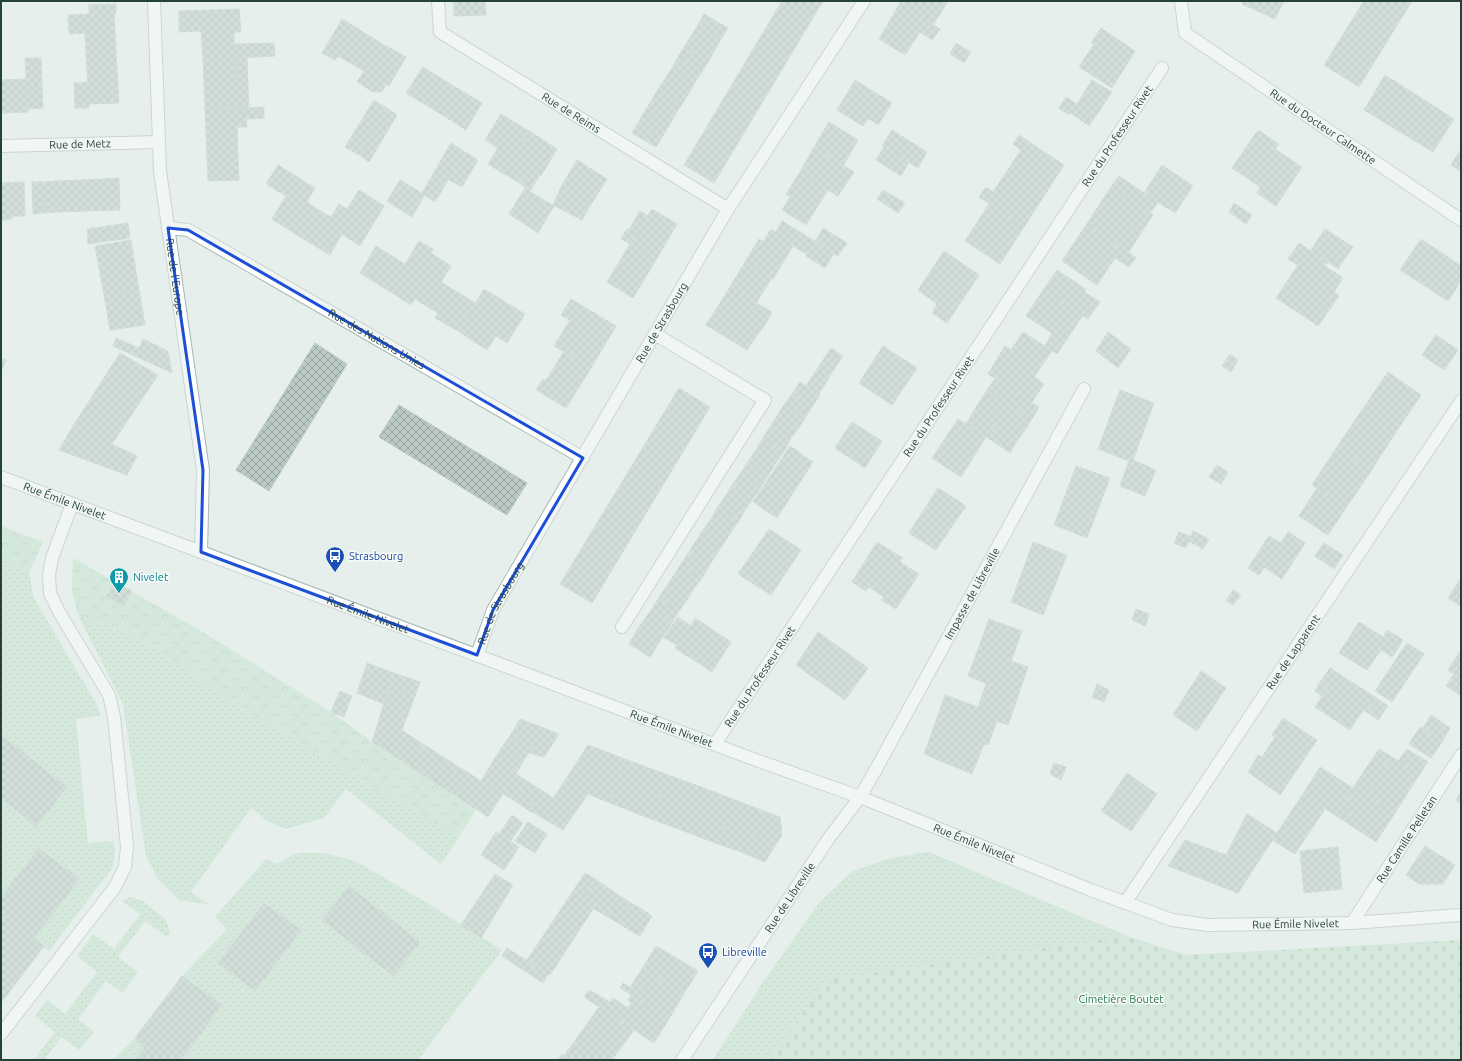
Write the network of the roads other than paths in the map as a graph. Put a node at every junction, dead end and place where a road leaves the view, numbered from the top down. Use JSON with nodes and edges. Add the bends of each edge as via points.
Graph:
{"nodes":[{"id":1,"x":154,"y":1,"type":"edge"},
{"id":2,"x":438,"y":1,"type":"edge"},
{"id":3,"x":864,"y":1,"type":"edge"},
{"id":4,"x":1181,"y":1,"type":"edge"},
{"id":5,"x":1162,"y":68,"type":"dead end"},
{"id":6,"x":159,"y":142,"type":"junction"},
{"id":7,"x":1,"y":146,"type":"edge"},
{"id":8,"x":728,"y":209,"type":"junction"},
{"id":9,"x":1461,"y":220,"type":"edge"},
{"id":10,"x":168,"y":228,"type":"junction"},
{"id":11,"x":655,"y":334,"type":"junction"},
{"id":12,"x":1084,"y":389,"type":"dead end"},
{"id":13,"x":1461,"y":401,"type":"edge"},
{"id":14,"x":582,"y":458,"type":"junction"},
{"id":15,"x":1,"y":477,"type":"edge"},
{"id":16,"x":72,"y":504,"type":"junction"},
{"id":17,"x":201,"y":552,"type":"junction"},
{"id":18,"x":622,"y":627,"type":"dead end"},
{"id":19,"x":477,"y":655,"type":"junction"},
{"id":20,"x":714,"y":744,"type":"junction"},
{"id":21,"x":1461,"y":755,"type":"edge"},
{"id":22,"x":860,"y":797,"type":"junction"},
{"id":23,"x":1124,"y":903,"type":"junction"},
{"id":24,"x":1461,"y":915,"type":"edge"},
{"id":25,"x":1352,"y":923,"type":"junction"},
{"id":26,"x":1,"y":1034,"type":"edge"},
{"id":27,"x":682,"y":1060,"type":"edge"}],
"edges":[{"from":1,"to":6,"type":"street","name":"Rue de l'Europe"},
{"from":2,"to":8,"type":"street","name":"Rue de Reims","via":[[440,32]]},
{"from":3,"to":8,"type":"street","name":"Rue de Strasbourg"},
{"from":4,"to":9,"type":"street","name":"Rue du Docteur Calmette","via":[[1185,33]]},
{"from":5,"to":20,"type":"street","name":"Rue du Professeur Rivet"},
{"from":6,"to":7,"type":"street","name":"Rue de Metz"},
{"from":6,"to":10,"type":"street","name":"Rue de l'Europe"},
{"from":8,"to":11,"type":"street","name":"Rue de Strasbourg"},
{"from":10,"to":14,"type":"street","name":"Rue des Nations Unies","via":[[188,230]]},
{"from":10,"to":17,"type":"street","name":"Rue de l'Europe","via":[[203,470]]},
{"from":11,"to":14,"type":"street","name":"Rue de Strasbourg"},
{"from":11,"to":18,"type":"street","via":[[765,400]]},
{"from":12,"to":22,"type":"street","name":"Impasse de Libreville"},
{"from":13,"to":23,"type":"street","name":"Rue de Lapparent"},
{"from":14,"to":19,"type":"street","name":"Rue de Strasbourg","via":[[493,610]]},
{"from":15,"to":16,"type":"street","name":"Rue Émile Nivelet"},
{"from":16,"to":17,"type":"street","name":"Rue Émile Nivelet"},
{"from":16,"to":26,"type":"street","via":[[52,558],[49,575],[50,593],[109,695],[114,718],[127,847],[125,867],[115,887]]},
{"from":17,"to":19,"type":"street","name":"Rue Émile Nivelet"},
{"from":19,"to":20,"type":"street","name":"Rue Émile Nivelet"},
{"from":20,"to":22,"type":"street","name":"Rue Émile Nivelet"},
{"from":21,"to":25,"type":"street","name":"Rue Camille Pelletan"},
{"from":22,"to":23,"type":"street","name":"Rue Émile Nivelet"},
{"from":22,"to":27,"type":"street","name":"Rue de Libreville","via":[[829,838]]},
{"from":23,"to":25,"type":"street","name":"Rue Émile Nivelet","via":[[1172,920],[1208,925]]},
{"from":24,"to":25,"type":"street","name":"Rue Émile Nivelet"}]}
